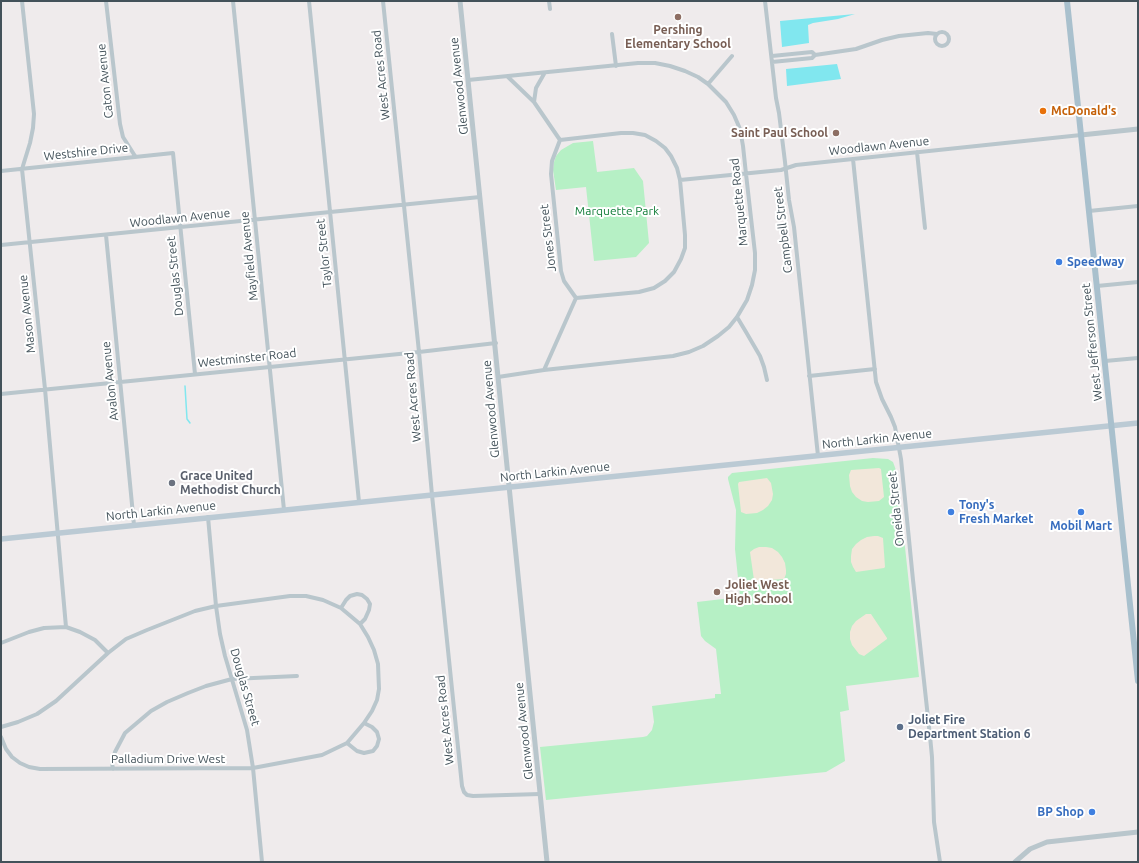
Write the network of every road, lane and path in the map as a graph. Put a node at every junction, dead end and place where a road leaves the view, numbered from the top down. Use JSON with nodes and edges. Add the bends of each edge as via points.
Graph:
{"nodes":[{"id":1,"x":22,"y":1,"type":"edge"},
{"id":2,"x":106,"y":1,"type":"edge"},
{"id":3,"x":233,"y":1,"type":"edge"},
{"id":4,"x":309,"y":1,"type":"edge"},
{"id":5,"x":383,"y":1,"type":"edge"},
{"id":6,"x":460,"y":1,"type":"edge"},
{"id":7,"x":549,"y":1,"type":"edge"},
{"id":8,"x":765,"y":1,"type":"edge"},
{"id":9,"x":1067,"y":1,"type":"edge"},
{"id":10,"x":550,"y":9,"type":"dead end"},
{"id":11,"x":612,"y":34,"type":"dead end"},
{"id":12,"x":937,"y":34,"type":"dead end"},
{"id":13,"x":815,"y":55,"type":"junction"},
{"id":14,"x":732,"y":56,"type":"dead end"},
{"id":15,"x":772,"y":56,"type":"junction"},
{"id":16,"x":772,"y":62,"type":"junction"},
{"id":17,"x":616,"y":66,"type":"junction"},
{"id":18,"x":544,"y":74,"type":"junction"},
{"id":19,"x":508,"y":77,"type":"junction"},
{"id":20,"x":468,"y":80,"type":"junction"},
{"id":21,"x":708,"y":84,"type":"junction"},
{"id":22,"x":534,"y":102,"type":"junction"},
{"id":23,"x":1138,"y":129,"type":"edge"},
{"id":24,"x":1081,"y":135,"type":"junction"},
{"id":25,"x":560,"y":140,"type":"junction"},
{"id":26,"x":917,"y":152,"type":"junction"},
{"id":27,"x":173,"y":153,"type":"joint"},
{"id":28,"x":135,"y":156,"type":"junction"},
{"id":29,"x":853,"y":159,"type":"junction"},
{"id":30,"x":22,"y":169,"type":"junction"},
{"id":31,"x":786,"y":169,"type":"junction"},
{"id":32,"x":1,"y":171,"type":"edge"},
{"id":33,"x":746,"y":174,"type":"junction"},
{"id":34,"x":680,"y":180,"type":"junction"},
{"id":35,"x":480,"y":197,"type":"junction"},
{"id":36,"x":404,"y":205,"type":"junction"},
{"id":37,"x":1138,"y":206,"type":"edge"},
{"id":38,"x":1089,"y":211,"type":"junction"},
{"id":39,"x":330,"y":212,"type":"junction"},
{"id":40,"x":255,"y":220,"type":"junction"},
{"id":41,"x":180,"y":227,"type":"junction"},
{"id":42,"x":924,"y":228,"type":"dead end"},
{"id":43,"x":106,"y":235,"type":"junction"},
{"id":44,"x":29,"y":242,"type":"junction"},
{"id":45,"x":1,"y":245,"type":"edge"},
{"id":46,"x":1138,"y":282,"type":"edge"},
{"id":47,"x":1097,"y":286,"type":"junction"},
{"id":48,"x":576,"y":298,"type":"junction"},
{"id":49,"x":737,"y":317,"type":"junction"},
{"id":50,"x":496,"y":343,"type":"junction"},
{"id":51,"x":419,"y":352,"type":"junction"},
{"id":52,"x":345,"y":358,"type":"junction"},
{"id":53,"x":1138,"y":358,"type":"edge"},
{"id":54,"x":1105,"y":361,"type":"junction"},
{"id":55,"x":270,"y":367,"type":"junction"},
{"id":56,"x":875,"y":369,"type":"junction"},
{"id":57,"x":544,"y":370,"type":"junction"},
{"id":58,"x":194,"y":374,"type":"junction"},
{"id":59,"x":809,"y":376,"type":"junction"},
{"id":60,"x":498,"y":377,"type":"junction"},
{"id":61,"x":767,"y":380,"type":"dead end"},
{"id":62,"x":120,"y":382,"type":"junction"},
{"id":63,"x":44,"y":389,"type":"junction"},
{"id":64,"x":1,"y":394,"type":"edge"},
{"id":65,"x":1138,"y":423,"type":"edge"},
{"id":66,"x":1111,"y":425,"type":"junction"},
{"id":67,"x":899,"y":448,"type":"junction"},
{"id":68,"x":818,"y":456,"type":"junction"},
{"id":69,"x":509,"y":488,"type":"junction"},
{"id":70,"x":432,"y":495,"type":"junction"},
{"id":71,"x":359,"y":502,"type":"junction"},
{"id":72,"x":284,"y":510,"type":"junction"},
{"id":73,"x":208,"y":517,"type":"junction"},
{"id":74,"x":134,"y":525,"type":"junction"},
{"id":75,"x":58,"y":533,"type":"junction"},
{"id":76,"x":1,"y":539,"type":"edge"},
{"id":77,"x":216,"y":606,"type":"junction"},
{"id":78,"x":341,"y":608,"type":"junction"},
{"id":79,"x":360,"y":624,"type":"junction"},
{"id":80,"x":66,"y":627,"type":"junction"},
{"id":81,"x":1,"y":643,"type":"edge"},
{"id":82,"x":108,"y":653,"type":"junction"},
{"id":83,"x":297,"y":676,"type":"dead end"},
{"id":84,"x":232,"y":679,"type":"junction"},
{"id":85,"x":1138,"y":681,"type":"edge"},
{"id":86,"x":364,"y":723,"type":"junction"},
{"id":87,"x":1,"y":727,"type":"edge"},
{"id":88,"x":1,"y":737,"type":"edge"},
{"id":89,"x":347,"y":743,"type":"junction"},
{"id":90,"x":253,"y":768,"type":"junction"},
{"id":91,"x":113,"y":769,"type":"junction"},
{"id":92,"x":540,"y":794,"type":"junction"},
{"id":93,"x":1138,"y":832,"type":"edge"},
{"id":94,"x":262,"y":862,"type":"edge"},
{"id":95,"x":548,"y":862,"type":"edge"},
{"id":96,"x":940,"y":862,"type":"edge"},
{"id":97,"x":1015,"y":862,"type":"edge"}],
"edges":[{"from":1,"to":30,"type":"street","name":"Mason Avenue","via":[[34,114],[32,136]]},
{"from":2,"to":28,"type":"street","name":"Caton Avenue","via":[[120,124],[123,137]]},
{"from":3,"to":40,"type":"street","name":"Mayfield Avenue"},
{"from":4,"to":39,"type":"street","name":"Taylor Street"},
{"from":5,"to":36,"type":"street","name":"West Acres Road"},
{"from":6,"to":20,"type":"street","name":"Glenwood Avenue"},
{"from":7,"to":10,"type":"street"},
{"from":8,"to":15,"type":"street","name":"Campbell Street"},
{"from":9,"to":24,"type":"main road","name":"West Jefferson Street"},
{"from":11,"to":17,"type":"street"},
{"from":12,"to":13,"type":"street","via":[[899,36],[856,49]]},
{"from":13,"to":15,"type":"street","via":[[812,52]]},
{"from":13,"to":16,"type":"street","via":[[812,58]]},
{"from":14,"to":21,"type":"street"},
{"from":15,"to":16,"type":"street","name":"Campbell Street"},
{"from":16,"to":31,"type":"street","name":"Campbell Street"},
{"from":17,"to":18,"type":"street","name":"Marquette Road"},
{"from":17,"to":21,"type":"street","name":"Marquette Road","via":[[655,63],[685,71]]},
{"from":18,"to":19,"type":"street","name":"Marquette Road"},
{"from":18,"to":22,"type":"street","via":[[536,88]]},
{"from":19,"to":20,"type":"street","name":"Marquette Road"},
{"from":19,"to":22,"type":"street"},
{"from":20,"to":35,"type":"street","name":"Glenwood Avenue"},
{"from":21,"to":33,"type":"street","name":"Marquette Road","via":[[726,102],[740,129]]},
{"from":22,"to":25,"type":"street"},
{"from":23,"to":24,"type":"street"},
{"from":24,"to":26,"type":"street","name":"Woodlawn Avenue"},
{"from":24,"to":38,"type":"main road","name":"West Jefferson Street"},
{"from":25,"to":34,"type":"street","via":[[621,133],[645,136],[665,148],[677,168]]},
{"from":25,"to":48,"type":"street","name":"Jones Street","via":[[552,161],[551,174],[561,271],[564,281]]},
{"from":26,"to":29,"type":"street","name":"Woodlawn Avenue"},
{"from":26,"to":42,"type":"street"},
{"from":27,"to":28,"type":"street","name":"Westshire Drive"},
{"from":27,"to":41,"type":"street","name":"Douglas Street"},
{"from":28,"to":30,"type":"street","name":"Westshire Drive"},
{"from":29,"to":31,"type":"street","name":"Woodlawn Avenue","via":[[796,165]]},
{"from":29,"to":56,"type":"street","name":"Oneida Street"},
{"from":30,"to":32,"type":"street","name":"Westshire Drive"},
{"from":30,"to":44,"type":"street","name":"Mason Avenue"},
{"from":31,"to":33,"type":"street","name":"Woodlawn Avenue"},
{"from":31,"to":59,"type":"street","name":"Campbell Street"},
{"from":33,"to":34,"type":"street","name":"Woodlawn Avenue"},
{"from":33,"to":49,"type":"street","name":"Marquette Road","via":[[755,270],[747,300]]},
{"from":34,"to":48,"type":"street","via":[[685,235],[681,259],[674,272],[654,288],[639,292]]},
{"from":35,"to":36,"type":"street","name":"Woodlawn Avenue"},
{"from":35,"to":50,"type":"street","name":"Glenwood Avenue"},
{"from":36,"to":39,"type":"street","name":"Woodlawn Avenue"},
{"from":36,"to":51,"type":"street","name":"West Acres Road"},
{"from":37,"to":38,"type":"street"},
{"from":38,"to":47,"type":"main road","name":"West Jefferson Street"},
{"from":39,"to":40,"type":"street","name":"Woodlawn Avenue"},
{"from":39,"to":52,"type":"street","name":"Taylor Street"},
{"from":40,"to":41,"type":"street","name":"Woodlawn Avenue"},
{"from":40,"to":55,"type":"street","name":"Mayfield Avenue"},
{"from":41,"to":43,"type":"street","name":"Woodlawn Avenue"},
{"from":41,"to":58,"type":"street","name":"Douglas Street"},
{"from":43,"to":44,"type":"street","name":"Woodlawn Avenue"},
{"from":43,"to":62,"type":"street","name":"Avalon Avenue"},
{"from":44,"to":45,"type":"street","name":"Woodlawn Avenue"},
{"from":44,"to":63,"type":"street","name":"Mason Avenue"},
{"from":46,"to":47,"type":"street"},
{"from":47,"to":54,"type":"main road","name":"West Jefferson Street"},
{"from":48,"to":57,"type":"street"},
{"from":49,"to":57,"type":"street","name":"Marquette Road","via":[[718,336],[689,352]]},
{"from":49,"to":61,"type":"street","via":[[760,356]]},
{"from":50,"to":51,"type":"street","name":"Westminster Road"},
{"from":50,"to":60,"type":"street","name":"Glenwood Avenue"},
{"from":51,"to":52,"type":"street","name":"Westminster Road"},
{"from":51,"to":70,"type":"street","name":"West Acres Road"},
{"from":52,"to":55,"type":"street","name":"Westminster Road"},
{"from":52,"to":71,"type":"street","name":"Taylor Street"},
{"from":53,"to":54,"type":"street"},
{"from":54,"to":66,"type":"main road","name":"West Jefferson Street"},
{"from":55,"to":58,"type":"street","name":"Westminster Road"},
{"from":55,"to":72,"type":"street","name":"Mayfield Avenue"},
{"from":56,"to":59,"type":"street"},
{"from":56,"to":67,"type":"street","name":"Oneida Street","via":[[879,392],[893,422]]},
{"from":57,"to":60,"type":"street","name":"Marquette Road"},
{"from":58,"to":62,"type":"street","name":"Westminster Road"},
{"from":59,"to":68,"type":"street","name":"Campbell Street"},
{"from":60,"to":69,"type":"street","name":"Glenwood Avenue"},
{"from":62,"to":63,"type":"street","name":"Westminster Road"},
{"from":62,"to":74,"type":"street","name":"Avalon Avenue"},
{"from":63,"to":64,"type":"street","name":"Westminster Road"},
{"from":63,"to":75,"type":"street","name":"Mason Avenue"},
{"from":65,"to":66,"type":"main road","name":"North Larkin Avenue"},
{"from":66,"to":67,"type":"main road","name":"North Larkin Avenue"},
{"from":66,"to":85,"type":"main road","name":"West Jefferson Street"},
{"from":67,"to":68,"type":"main road","name":"North Larkin Avenue"},
{"from":67,"to":96,"type":"street","name":"Oneida Street","via":[[930,729],[934,822]]},
{"from":68,"to":69,"type":"main road","name":"North Larkin Avenue"},
{"from":69,"to":70,"type":"main road","name":"North Larkin Avenue"},
{"from":69,"to":92,"type":"street","name":"Glenwood Avenue"},
{"from":70,"to":71,"type":"main road","name":"North Larkin Avenue"},
{"from":70,"to":92,"type":"street","name":"West Acres Road","via":[[464,792],[473,796]]},
{"from":71,"to":72,"type":"main road","name":"North Larkin Avenue"},
{"from":72,"to":73,"type":"main road","name":"North Larkin Avenue"},
{"from":73,"to":74,"type":"main road","name":"North Larkin Avenue"},
{"from":73,"to":77,"type":"street","name":"Douglas Street"},
{"from":74,"to":75,"type":"main road","name":"North Larkin Avenue"},
{"from":75,"to":76,"type":"main road","name":"North Larkin Avenue"},
{"from":75,"to":80,"type":"street","name":"Mason Avenue"},
{"from":77,"to":78,"type":"street","via":[[306,596]]},
{"from":77,"to":82,"type":"street","via":[[195,611],[126,639]]},
{"from":77,"to":84,"type":"street","name":"Douglas Street","via":[[220,634]]},
{"from":78,"to":79,"type":"street"},
{"from":78,"to":79,"type":"street","via":[[350,596],[362,594],[367,598],[369,610]]},
{"from":79,"to":86,"type":"street","name":"Palladium Drive West","via":[[374,650],[379,677],[377,700]]},
{"from":80,"to":81,"type":"street","via":[[44,628]]},
{"from":80,"to":82,"type":"street","via":[[95,640]]},
{"from":82,"to":87,"type":"street","via":[[56,701],[37,714]]},
{"from":83,"to":84,"type":"street"},
{"from":84,"to":90,"type":"street","name":"Douglas Street","via":[[247,730]]},
{"from":84,"to":91,"type":"street","via":[[188,692],[151,711],[126,733],[115,752]]},
{"from":86,"to":89,"type":"street","name":"Palladium Drive West"},
{"from":86,"to":89,"type":"street","via":[[377,732],[377,746],[373,751],[357,751]]},
{"from":88,"to":91,"type":"street","name":"Palladium Drive West","via":[[12,757],[29,767]]},
{"from":89,"to":90,"type":"street","name":"Palladium Drive West","via":[[322,755]]},
{"from":90,"to":91,"type":"street","name":"Palladium Drive West"},
{"from":90,"to":94,"type":"street","name":"Douglas Street"},
{"from":92,"to":95,"type":"street","name":"Glenwood Avenue"},
{"from":93,"to":97,"type":"street","via":[[1047,842],[1030,850]]}]}
